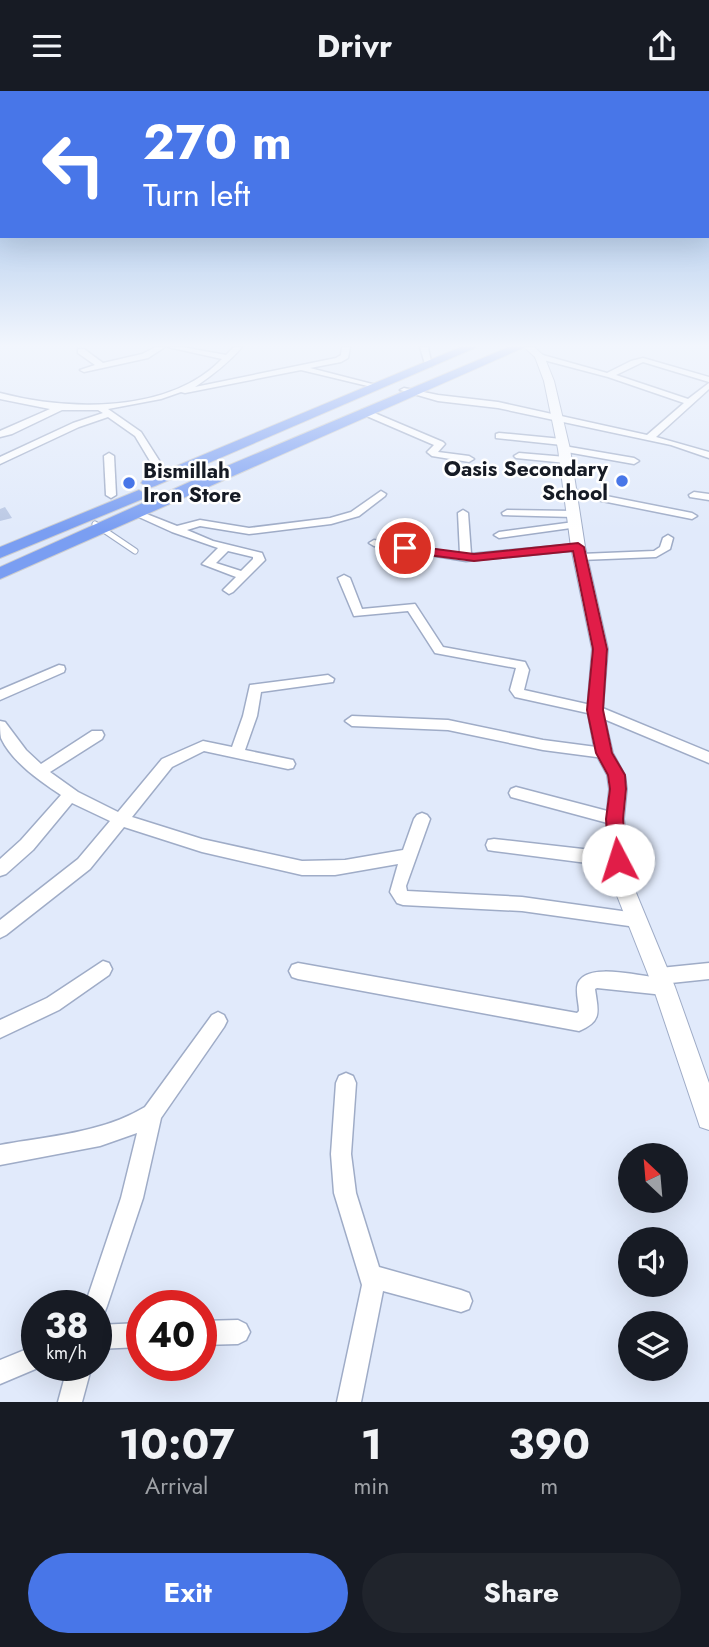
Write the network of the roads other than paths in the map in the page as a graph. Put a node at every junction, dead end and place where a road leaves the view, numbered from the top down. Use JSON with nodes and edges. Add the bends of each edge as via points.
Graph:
{"nodes":[{"id":1,"x":61,"y":408,"type":"edge"},
{"id":2,"x":101,"y":408,"type":"edge"},
{"id":3,"x":326,"y":408,"type":"edge"},
{"id":4,"x":338,"y":408,"type":"edge"},
{"id":5,"x":369,"y":408,"type":"edge"},
{"id":6,"x":373,"y":408,"type":"edge"},
{"id":7,"x":512,"y":408,"type":"edge"},
{"id":8,"x":554,"y":408,"type":"edge"},
{"id":9,"x":682,"y":408,"type":"edge"},
{"id":10,"x":365,"y":412,"type":"junction"},
{"id":11,"x":110,"y":414,"type":"junction"},
{"id":12,"x":556,"y":418,"type":"junction"},
{"id":13,"x":0,"y":434,"type":"edge"},
{"id":14,"x":499,"y":436,"type":"dead end"},
{"id":15,"x":649,"y":438,"type":"junction"},
{"id":16,"x":564,"y":450,"type":"junction"},
{"id":17,"x":709,"y":455,"type":"edge"},
{"id":18,"x":109,"y":456,"type":"dead end"},
{"id":19,"x":519,"y":456,"type":"dead end"},
{"id":20,"x":469,"y":459,"type":"dead end"},
{"id":21,"x":0,"y":461,"type":"edge"},
{"id":22,"x":634,"y":461,"type":"dead end"},
{"id":23,"x":162,"y":480,"type":"junction"},
{"id":24,"x":572,"y":492,"type":"junction"},
{"id":25,"x":381,"y":494,"type":"dead end"},
{"id":26,"x":111,"y":495,"type":"junction"},
{"id":27,"x":694,"y":495,"type":"dead end"},
{"id":28,"x":709,"y":497,"type":"edge"},
{"id":29,"x":135,"y":513,"type":"junction"},
{"id":30,"x":463,"y":513,"type":"dead end"},
{"id":31,"x":508,"y":513,"type":"dead end"},
{"id":32,"x":692,"y":516,"type":"dead end"},
{"id":33,"x":574,"y":519,"type":"junction"},
{"id":34,"x":98,"y":526,"type":"junction"},
{"id":35,"x":176,"y":530,"type":"junction"},
{"id":36,"x":499,"y":535,"type":"dead end"},
{"id":37,"x":668,"y":538,"type":"dead end"},
{"id":38,"x":0,"y":541,"type":"edge"},
{"id":39,"x":374,"y":543,"type":"dead end"},
{"id":40,"x":225,"y":548,"type":"junction"},
{"id":41,"x":135,"y":551,"type":"dead end"},
{"id":42,"x":580,"y":552,"type":"junction"},
{"id":43,"x":0,"y":553,"type":"edge"},
{"id":44,"x":466,"y":558,"type":"junction"},
{"id":45,"x":0,"y":565,"type":"edge"},
{"id":46,"x":0,"y":573,"type":"edge"},
{"id":47,"x":244,"y":576,"type":"junction"},
{"id":48,"x":344,"y":578,"type":"dead end"},
{"id":49,"x":229,"y":590,"type":"dead end"},
{"id":50,"x":59,"y":669,"type":"dead end"},
{"id":51,"x":328,"y":679,"type":"dead end"},
{"id":52,"x":0,"y":695,"type":"edge"},
{"id":53,"x":595,"y":710,"type":"junction"},
{"id":54,"x":352,"y":721,"type":"dead end"},
{"id":55,"x":0,"y":726,"type":"edge"},
{"id":56,"x":97,"y":735,"type":"dead end"},
{"id":57,"x":604,"y":753,"type":"junction"},
{"id":58,"x":237,"y":754,"type":"junction"},
{"id":59,"x":709,"y":758,"type":"edge"},
{"id":60,"x":288,"y":764,"type":"dead end"},
{"id":61,"x":39,"y":772,"type":"junction"},
{"id":62,"x":516,"y":793,"type":"dead end"},
{"id":63,"x":70,"y":795,"type":"junction"},
{"id":64,"x":122,"y":819,"type":"junction"},
{"id":65,"x":422,"y":819,"type":"dead end"},
{"id":66,"x":615,"y":819,"type":"junction"},
{"id":67,"x":494,"y":845,"type":"dead end"},
{"id":68,"x":409,"y":855,"type":"junction"},
{"id":69,"x":618,"y":860,"type":"junction"},
{"id":70,"x":0,"y":869,"type":"edge"},
{"id":71,"x":636,"y":920,"type":"junction"},
{"id":72,"x":0,"y":930,"type":"edge"},
{"id":73,"x":103,"y":969,"type":"dead end"},
{"id":74,"x":298,"y":971,"type":"dead end"},
{"id":75,"x":709,"y":971,"type":"edge"},
{"id":76,"x":662,"y":982,"type":"junction"},
{"id":77,"x":218,"y":1021,"type":"dead end"},
{"id":78,"x":0,"y":1029,"type":"edge"},
{"id":79,"x":346,"y":1083,"type":"dead end"},
{"id":80,"x":706,"y":1096,"type":"edge"},
{"id":81,"x":152,"y":1114,"type":"junction"},
{"id":82,"x":709,"y":1118,"type":"edge"},
{"id":83,"x":0,"y":1155,"type":"edge"},
{"id":84,"x":371,"y":1276,"type":"junction"},
{"id":85,"x":101,"y":1290,"type":"edge"},
{"id":86,"x":461,"y":1301,"type":"dead end"},
{"id":87,"x":238,"y":1332,"type":"dead end"},
{"id":88,"x":217,"y":1333,"type":"edge"},
{"id":89,"x":21,"y":1364,"type":"edge"},
{"id":90,"x":0,"y":1373,"type":"edge"},
{"id":91,"x":76,"y":1381,"type":"edge"},
{"id":92,"x":70,"y":1402,"type":"edge"},
{"id":93,"x":349,"y":1402,"type":"edge"}],
"edges":[{"from":1,"to":13,"type":"street"},
{"from":2,"to":11,"type":"street"},
{"from":3,"to":23,"type":"highway"},
{"from":4,"to":23,"type":"highway"},
{"from":5,"to":34,"type":"highway"},
{"from":6,"to":10,"type":"highway"},
{"from":7,"to":12,"type":"street"},
{"from":8,"to":12,"type":"street"},
{"from":9,"to":15,"type":"street"},
{"from":10,"to":20,"type":"street","via":[[440,444],[432,452],[435,454]]},
{"from":10,"to":29,"type":"highway"},
{"from":11,"to":21,"type":"street"},
{"from":11,"to":23,"type":"street","via":[[138,434]]},
{"from":12,"to":15,"type":"street"},
{"from":12,"to":16,"type":"street"},
{"from":14,"to":16,"type":"street"},
{"from":15,"to":17,"type":"street"},
{"from":16,"to":19,"type":"street"},
{"from":16,"to":22,"type":"street"},
{"from":16,"to":24,"type":"street"},
{"from":18,"to":26,"type":"street"},
{"from":23,"to":26,"type":"highway"},
{"from":23,"to":43,"type":"highway"},
{"from":24,"to":32,"type":"street"},
{"from":24,"to":33,"type":"street"},
{"from":25,"to":35,"type":"street","via":[[355,514],[331,521],[248,531],[200,523]]},
{"from":26,"to":38,"type":"highway"},
{"from":27,"to":28,"type":"street"},
{"from":29,"to":34,"type":"highway"},
{"from":29,"to":35,"type":"street"},
{"from":30,"to":44,"type":"street"},
{"from":31,"to":33,"type":"street"},
{"from":33,"to":36,"type":"street"},
{"from":33,"to":42,"type":"street"},
{"from":34,"to":41,"type":"lane"},
{"from":34,"to":45,"type":"highway"},
{"from":34,"to":46,"type":"highway"},
{"from":35,"to":40,"type":"street"},
{"from":37,"to":42,"type":"street","via":[[665,549],[656,554]]},
{"from":39,"to":44,"type":"street"},
{"from":40,"to":47,"type":"street","via":[[258,555],[259,560]]},
{"from":40,"to":47,"type":"street","via":[[208,564]]},
{"from":42,"to":44,"type":"street"},
{"from":42,"to":53,"type":"street","via":[[600,649]]},
{"from":47,"to":49,"type":"street"},
{"from":48,"to":53,"type":"street","via":[[358,613],[411,607],[439,650],[519,663],[523,668],[517,687],[520,694]]},
{"from":50,"to":52,"type":"street"},
{"from":51,"to":58,"type":"street","via":[[255,688]]},
{"from":53,"to":57,"type":"street"},
{"from":53,"to":59,"type":"street"},
{"from":54,"to":57,"type":"street","via":[[448,725]]},
{"from":55,"to":61,"type":"street"},
{"from":56,"to":61,"type":"street"},
{"from":57,"to":66,"type":"street","via":[[616,775]]},
{"from":58,"to":60,"type":"street"},
{"from":58,"to":64,"type":"street","via":[[204,746],[167,763]]},
{"from":61,"to":63,"type":"street"},
{"from":62,"to":66,"type":"street"},
{"from":63,"to":64,"type":"street"},
{"from":63,"to":70,"type":"street"},
{"from":64,"to":68,"type":"street","via":[[178,840],[306,868],[336,868]]},
{"from":64,"to":72,"type":"street","via":[[68,879]]},
{"from":65,"to":68,"type":"street"},
{"from":66,"to":69,"type":"street"},
{"from":67,"to":69,"type":"street"},
{"from":68,"to":71,"type":"street","via":[[398,886],[404,898],[522,904]]},
{"from":69,"to":71,"type":"street"},
{"from":71,"to":76,"type":"street"},
{"from":73,"to":78,"type":"street","via":[[53,1004]]},
{"from":74,"to":76,"type":"street","via":[[579,1022],[589,1015],[586,986],[594,979]]},
{"from":75,"to":76,"type":"street"},
{"from":76,"to":80,"type":"street"},
{"from":77,"to":81,"type":"street"},
{"from":79,"to":84,"type":"street","via":[[341,1154],[344,1184]]},
{"from":80,"to":82,"type":"street"},
{"from":81,"to":83,"type":"street","via":[[119,1131]]},
{"from":81,"to":85,"type":"street","via":[[132,1198]]},
{"from":84,"to":86,"type":"street"},
{"from":84,"to":93,"type":"street","via":[[372,1297]]},
{"from":87,"to":88,"type":"street"},
{"from":89,"to":90,"type":"street"},
{"from":91,"to":92,"type":"street"}]}
